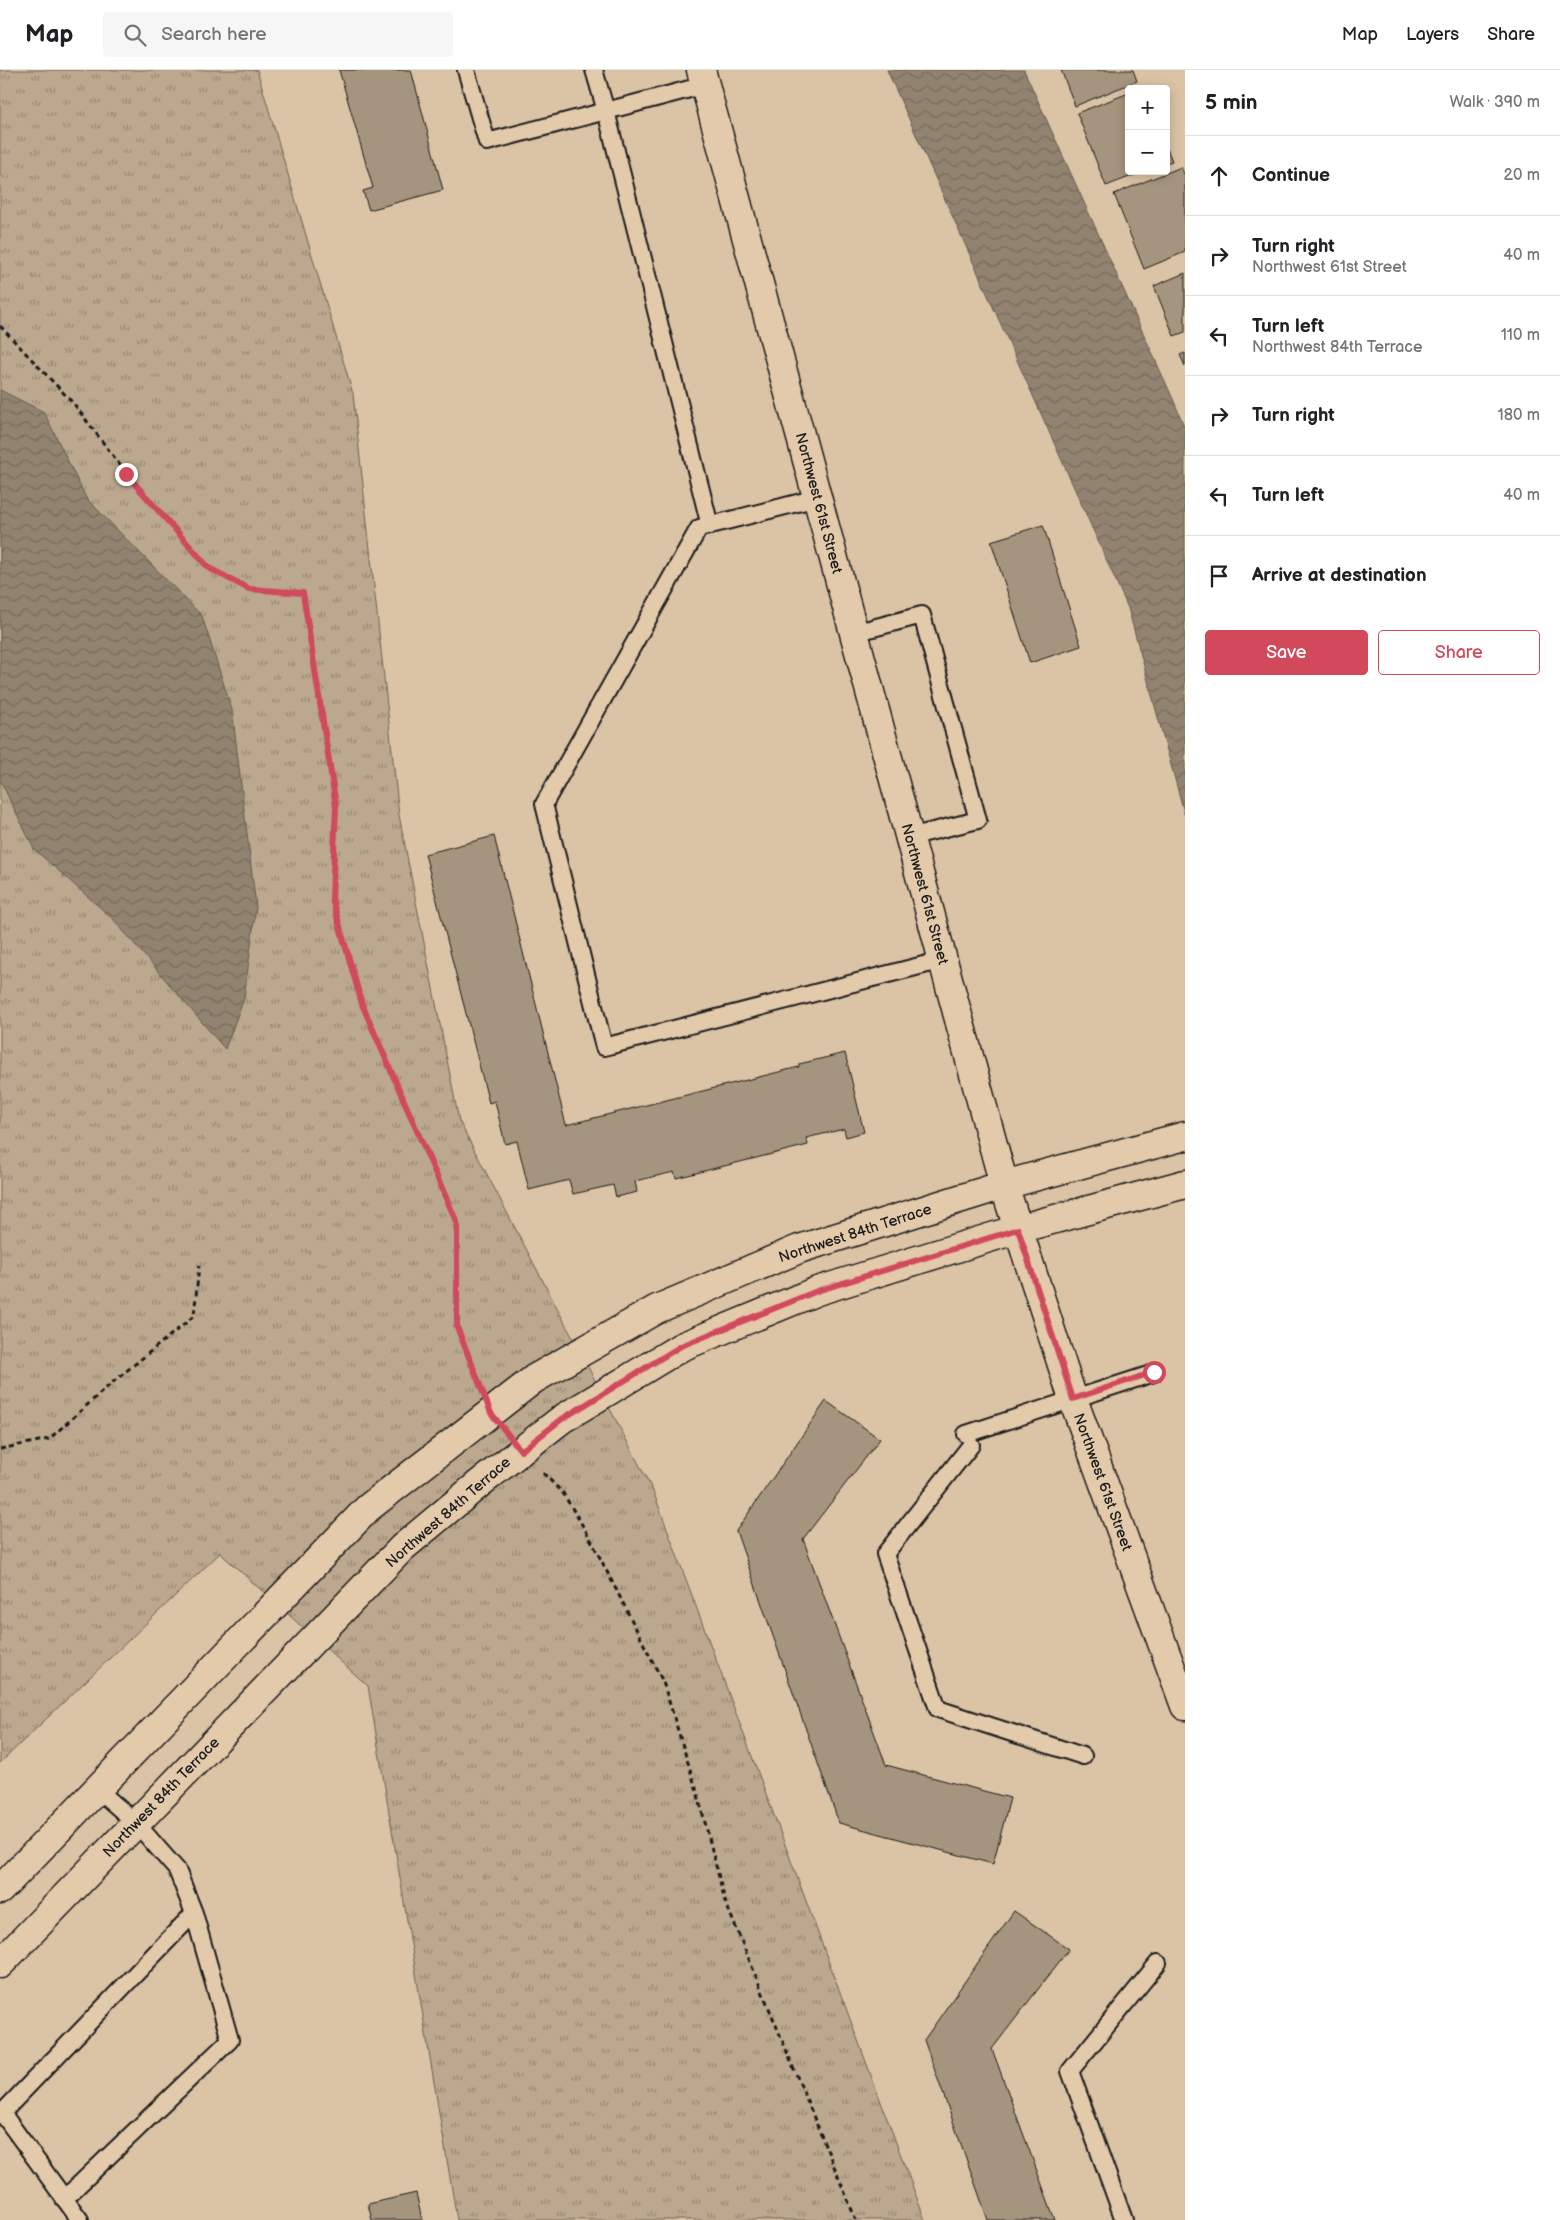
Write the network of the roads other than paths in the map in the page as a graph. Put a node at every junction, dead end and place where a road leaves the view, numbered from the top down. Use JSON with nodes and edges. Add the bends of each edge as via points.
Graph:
{"nodes":[{"id":1,"x":466,"y":70,"type":"edge"},
{"id":2,"x":594,"y":70,"type":"edge"},
{"id":3,"x":703,"y":77,"type":"edge"},
{"id":4,"x":606,"y":111,"type":"junction"},
{"id":5,"x":817,"y":498,"type":"junction"},
{"id":6,"x":710,"y":526,"type":"junction"},
{"id":7,"x":854,"y":634,"type":"junction"},
{"id":8,"x":909,"y":837,"type":"junction"},
{"id":9,"x":943,"y":960,"type":"junction"},
{"id":10,"x":1185,"y":1136,"type":"edge"},
{"id":11,"x":1185,"y":1184,"type":"edge"},
{"id":12,"x":1004,"y":1186,"type":"junction"},
{"id":13,"x":1018,"y":1229,"type":"junction"},
{"id":14,"x":1154,"y":1372,"type":"dead end"},
{"id":15,"x":1073,"y":1399,"type":"junction"},
{"id":16,"x":1185,"y":1706,"type":"edge"},
{"id":17,"x":1083,"y":1756,"type":"dead end"},
{"id":18,"x":97,"y":1789,"type":"junction"},
{"id":19,"x":136,"y":1823,"type":"junction"},
{"id":20,"x":0,"y":1890,"type":"edge"},
{"id":21,"x":194,"y":1913,"type":"junction"},
{"id":22,"x":1158,"y":1963,"type":"dead end"},
{"id":23,"x":0,"y":1964,"type":"edge"},
{"id":24,"x":64,"y":2199,"type":"junction"},
{"id":25,"x":80,"y":2220,"type":"edge"},
{"id":26,"x":1124,"y":2220,"type":"edge"}],
"edges":[{"from":1,"to":4,"type":"lane","via":[[487,142]]},
{"from":2,"to":4,"type":"lane"},
{"from":3,"to":4,"type":"lane"},
{"from":3,"to":5,"type":"street","name":"Northwest 61st Street"},
{"from":4,"to":6,"type":"lane"},
{"from":5,"to":6,"type":"lane"},
{"from":5,"to":7,"type":"street","name":"Northwest 61st Street"},
{"from":6,"to":9,"type":"lane","via":[[699,528],[544,804],[604,1047]]},
{"from":7,"to":8,"type":"street","name":"Northwest 61st Street"},
{"from":7,"to":8,"type":"lane","via":[[922,614],[976,811],[978,820]]},
{"from":8,"to":9,"type":"street","name":"Northwest 61st Street"},
{"from":9,"to":12,"type":"street","name":"Northwest 61st Street"},
{"from":10,"to":12,"type":"street","name":"Northwest 84th Terrace"},
{"from":11,"to":13,"type":"street","name":"Northwest 84th Terrace"},
{"from":12,"to":13,"type":"street","name":"Northwest 61st Street"},
{"from":12,"to":18,"type":"street","name":"Northwest 84th Terrace","via":[[799,1249],[656,1309],[534,1379],[368,1508]]},
{"from":13,"to":15,"type":"street","name":"Northwest 61st Street"},
{"from":13,"to":19,"type":"street","name":"Northwest 84th Terrace","via":[[817,1291],[681,1346],[562,1419],[402,1548]]},
{"from":14,"to":15,"type":"lane"},
{"from":15,"to":16,"type":"street","name":"Northwest 61st Street"},
{"from":15,"to":17,"type":"lane","via":[[968,1439],[885,1554],[938,1709]]},
{"from":18,"to":19,"type":"lane"},
{"from":18,"to":20,"type":"street","name":"Northwest 84th Terrace"},
{"from":19,"to":21,"type":"lane","via":[[177,1870]]},
{"from":19,"to":23,"type":"street","name":"Northwest 84th Terrace"},
{"from":21,"to":24,"type":"lane","via":[[230,2040]]},
{"from":21,"to":24,"type":"lane","via":[[2,2113]]},
{"from":22,"to":26,"type":"lane","via":[[1070,2071]]},
{"from":24,"to":25,"type":"lane"}]}
